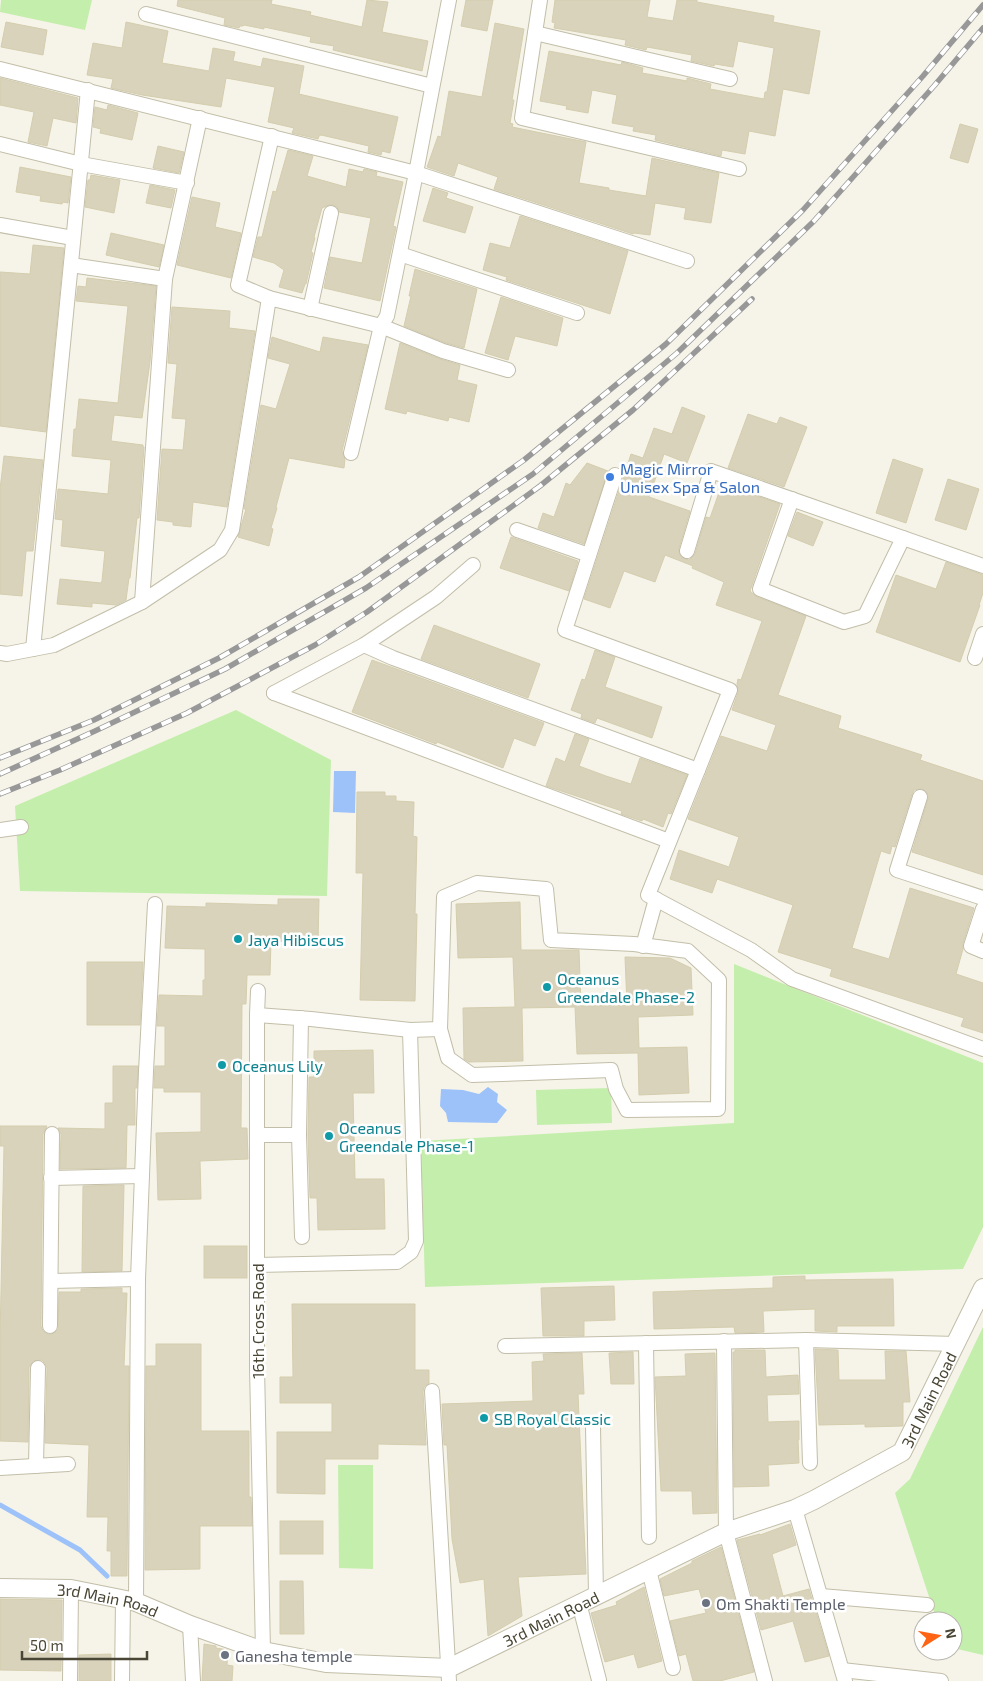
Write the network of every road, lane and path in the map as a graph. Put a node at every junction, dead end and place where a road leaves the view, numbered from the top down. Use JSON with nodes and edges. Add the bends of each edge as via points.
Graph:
{"nodes":[{"id":1,"x":448,"y":0,"type":"edge"},
{"id":2,"x":540,"y":0,"type":"edge"},
{"id":3,"x":146,"y":14,"type":"dead end"},
{"id":4,"x":535,"y":33,"type":"junction"},
{"id":5,"x":0,"y":69,"type":"edge"},
{"id":6,"x":730,"y":79,"type":"dead end"},
{"id":7,"x":432,"y":86,"type":"junction"},
{"id":8,"x":88,"y":90,"type":"junction"},
{"id":9,"x":200,"y":118,"type":"junction"},
{"id":10,"x":272,"y":136,"type":"junction"},
{"id":11,"x":0,"y":144,"type":"edge"},
{"id":12,"x":81,"y":164,"type":"junction"},
{"id":13,"x":739,"y":169,"type":"dead end"},
{"id":14,"x":416,"y":173,"type":"junction"},
{"id":15,"x":186,"y":183,"type":"junction"},
{"id":16,"x":331,"y":213,"type":"dead end"},
{"id":17,"x":0,"y":225,"type":"edge"},
{"id":18,"x":73,"y":238,"type":"junction"},
{"id":19,"x":400,"y":254,"type":"junction"},
{"id":20,"x":687,"y":261,"type":"dead end"},
{"id":21,"x":71,"y":264,"type":"junction"},
{"id":22,"x":166,"y":279,"type":"junction"},
{"id":23,"x":269,"y":298,"type":"junction"},
{"id":24,"x":310,"y":309,"type":"junction"},
{"id":25,"x":577,"y":313,"type":"dead end"},
{"id":26,"x":381,"y":326,"type":"junction"},
{"id":27,"x":508,"y":370,"type":"dead end"},
{"id":28,"x":351,"y":453,"type":"dead end"},
{"id":29,"x":615,"y":475,"type":"dead end"},
{"id":30,"x":792,"y":499,"type":"junction"},
{"id":31,"x":517,"y":530,"type":"dead end"},
{"id":32,"x":903,"y":538,"type":"junction"},
{"id":33,"x":687,"y":551,"type":"dead end"},
{"id":34,"x":590,"y":555,"type":"junction"},
{"id":35,"x":473,"y":565,"type":"dead end"},
{"id":36,"x":983,"y":566,"type":"edge"},
{"id":37,"x":142,"y":602,"type":"junction"},
{"id":38,"x":983,"y":634,"type":"edge"},
{"id":39,"x":364,"y":645,"type":"junction"},
{"id":40,"x":33,"y":649,"type":"junction"},
{"id":41,"x":0,"y":653,"type":"edge"},
{"id":42,"x":975,"y":658,"type":"dead end"},
{"id":43,"x":698,"y":770,"type":"junction"},
{"id":44,"x":920,"y":797,"type":"dead end"},
{"id":45,"x":20,"y":827,"type":"dead end"},
{"id":46,"x":0,"y":830,"type":"edge"},
{"id":47,"x":669,"y":841,"type":"junction"},
{"id":48,"x":983,"y":898,"type":"edge"},
{"id":49,"x":656,"y":899,"type":"junction"},
{"id":50,"x":155,"y":904,"type":"dead end"},
{"id":51,"x":983,"y":909,"type":"edge"},
{"id":52,"x":643,"y":946,"type":"junction"},
{"id":53,"x":983,"y":950,"type":"edge"},
{"id":54,"x":258,"y":991,"type":"dead end"},
{"id":55,"x":257,"y":1015,"type":"junction"},
{"id":56,"x":301,"y":1018,"type":"junction"},
{"id":57,"x":440,"y":1029,"type":"junction"},
{"id":58,"x":410,"y":1030,"type":"junction"},
{"id":59,"x":983,"y":1049,"type":"edge"},
{"id":60,"x":52,"y":1134,"type":"dead end"},
{"id":61,"x":257,"y":1135,"type":"junction"},
{"id":62,"x":299,"y":1135,"type":"junction"},
{"id":63,"x":142,"y":1176,"type":"junction"},
{"id":64,"x":51,"y":1178,"type":"junction"},
{"id":65,"x":302,"y":1237,"type":"dead end"},
{"id":66,"x":257,"y":1265,"type":"junction"},
{"id":67,"x":138,"y":1280,"type":"junction"},
{"id":68,"x":51,"y":1281,"type":"junction"},
{"id":69,"x":983,"y":1288,"type":"edge"},
{"id":70,"x":50,"y":1326,"type":"dead end"},
{"id":71,"x":806,"y":1340,"type":"junction"},
{"id":72,"x":724,"y":1341,"type":"junction"},
{"id":73,"x":646,"y":1343,"type":"junction"},
{"id":74,"x":956,"y":1344,"type":"junction"},
{"id":75,"x":505,"y":1346,"type":"dead end"},
{"id":76,"x":38,"y":1368,"type":"dead end"},
{"id":77,"x":432,"y":1391,"type":"dead end"},
{"id":78,"x":593,"y":1426,"type":"dead end"},
{"id":79,"x":810,"y":1463,"type":"dead end"},
{"id":80,"x":68,"y":1464,"type":"dead end"},
{"id":81,"x":36,"y":1466,"type":"junction"},
{"id":82,"x":0,"y":1468,"type":"edge"},
{"id":83,"x":795,"y":1509,"type":"junction"},
{"id":84,"x":726,"y":1532,"type":"junction"},
{"id":85,"x":649,"y":1537,"type":"dead end"},
{"id":86,"x":649,"y":1570,"type":"junction"},
{"id":87,"x":0,"y":1588,"type":"edge"},
{"id":88,"x":71,"y":1589,"type":"junction"},
{"id":89,"x":596,"y":1596,"type":"junction"},
{"id":90,"x":821,"y":1596,"type":"junction"},
{"id":91,"x":129,"y":1601,"type":"junction"},
{"id":92,"x":579,"y":1604,"type":"junction"},
{"id":93,"x":927,"y":1605,"type":"dead end"},
{"id":94,"x":190,"y":1625,"type":"junction"},
{"id":95,"x":263,"y":1650,"type":"junction"},
{"id":96,"x":673,"y":1668,"type":"dead end"},
{"id":97,"x":449,"y":1674,"type":"edge"},
{"id":98,"x":844,"y":1676,"type":"edge"},
{"id":99,"x":599,"y":1680,"type":"edge"},
{"id":100,"x":70,"y":1681,"type":"edge"},
{"id":101,"x":122,"y":1681,"type":"edge"},
{"id":102,"x":194,"y":1681,"type":"edge"},
{"id":103,"x":765,"y":1681,"type":"edge"},
{"id":104,"x":941,"y":1681,"type":"edge"}],
"edges":[{"from":1,"to":7,"type":"street"},
{"from":2,"to":4,"type":"street"},
{"from":3,"to":7,"type":"street"},
{"from":4,"to":6,"type":"street"},
{"from":4,"to":13,"type":"street","via":[[522,118]]},
{"from":5,"to":8,"type":"street"},
{"from":7,"to":14,"type":"street"},
{"from":8,"to":9,"type":"street"},
{"from":8,"to":12,"type":"street"},
{"from":9,"to":10,"type":"street"},
{"from":9,"to":15,"type":"street"},
{"from":10,"to":14,"type":"street"},
{"from":10,"to":23,"type":"street","via":[[238,285]]},
{"from":11,"to":12,"type":"street"},
{"from":12,"to":15,"type":"street"},
{"from":12,"to":18,"type":"street"},
{"from":14,"to":19,"type":"street"},
{"from":14,"to":20,"type":"street"},
{"from":15,"to":22,"type":"street"},
{"from":16,"to":24,"type":"street"},
{"from":17,"to":18,"type":"street"},
{"from":18,"to":21,"type":"street"},
{"from":19,"to":25,"type":"street"},
{"from":19,"to":26,"type":"street","via":[[388,316]]},
{"from":21,"to":22,"type":"street"},
{"from":21,"to":40,"type":"street"},
{"from":22,"to":37,"type":"street"},
{"from":23,"to":24,"type":"street"},
{"from":23,"to":37,"type":"street","via":[[232,530],[220,550]]},
{"from":24,"to":26,"type":"street"},
{"from":26,"to":27,"type":"street","via":[[443,351]]},
{"from":26,"to":28,"type":"street"},
{"from":29,"to":34,"type":"street"},
{"from":30,"to":32,"type":"street"},
{"from":30,"to":32,"type":"street","via":[[760,589],[844,622],[865,616]]},
{"from":30,"to":33,"type":"street","via":[[712,471]]},
{"from":31,"to":34,"type":"street"},
{"from":32,"to":36,"type":"street"},
{"from":34,"to":43,"type":"street","via":[[565,630],[730,690]]},
{"from":35,"to":39,"type":"street","via":[[436,597]]},
{"from":37,"to":40,"type":"street","via":[[54,645]]},
{"from":38,"to":42,"type":"street"},
{"from":39,"to":43,"type":"street"},
{"from":39,"to":47,"type":"street","via":[[274,693]]},
{"from":40,"to":41,"type":"street"},
{"from":43,"to":47,"type":"street"},
{"from":44,"to":48,"type":"street","via":[[897,870]]},
{"from":45,"to":46,"type":"street"},
{"from":47,"to":49,"type":"street","via":[[648,895]]},
{"from":49,"to":52,"type":"street"},
{"from":49,"to":59,"type":"street","via":[[751,950],[792,979]]},
{"from":50,"to":63,"type":"street"},
{"from":51,"to":53,"type":"street","via":[[971,946]]},
{"from":52,"to":57,"type":"street","via":[[551,940],[546,889],[477,883],[444,897]]},
{"from":52,"to":57,"type":"street","via":[[688,951],[719,980],[718,1109],[628,1110],[616,1089],[611,1070],[472,1075],[448,1058]]},
{"from":54,"to":55,"type":"street","name":"16th Cross Road"},
{"from":55,"to":56,"type":"street"},
{"from":55,"to":61,"type":"street","name":"16th Cross Road"},
{"from":56,"to":58,"type":"street"},
{"from":56,"to":62,"type":"street"},
{"from":57,"to":58,"type":"street"},
{"from":58,"to":66,"type":"street","via":[[416,1241],[411,1252],[397,1262]]},
{"from":60,"to":64,"type":"street"},
{"from":61,"to":62,"type":"street"},
{"from":61,"to":66,"type":"street","name":"16th Cross Road"},
{"from":62,"to":65,"type":"street"},
{"from":63,"to":64,"type":"street"},
{"from":63,"to":67,"type":"street"},
{"from":64,"to":68,"type":"street"},
{"from":66,"to":95,"type":"street","name":"16th Cross Road"},
{"from":67,"to":68,"type":"street"},
{"from":67,"to":91,"type":"street"},
{"from":68,"to":70,"type":"street"},
{"from":69,"to":74,"type":"street","name":"3rd Main Road"},
{"from":71,"to":72,"type":"street"},
{"from":71,"to":74,"type":"street"},
{"from":71,"to":79,"type":"street"},
{"from":72,"to":73,"type":"street"},
{"from":72,"to":84,"type":"street"},
{"from":73,"to":75,"type":"street"},
{"from":73,"to":85,"type":"street"},
{"from":74,"to":83,"type":"street","name":"3rd Main Road","via":[[902,1452]]},
{"from":76,"to":81,"type":"street"},
{"from":77,"to":97,"type":"street"},
{"from":78,"to":89,"type":"street"},
{"from":80,"to":81,"type":"street"},
{"from":81,"to":82,"type":"street"},
{"from":83,"to":84,"type":"street","name":"3rd Main Road"},
{"from":83,"to":90,"type":"street"},
{"from":84,"to":86,"type":"street","name":"3rd Main Road"},
{"from":84,"to":103,"type":"street"},
{"from":86,"to":89,"type":"street","name":"3rd Main Road"},
{"from":86,"to":96,"type":"street"},
{"from":87,"to":88,"type":"street","name":"3rd Main Road"},
{"from":88,"to":91,"type":"street","name":"3rd Main Road"},
{"from":88,"to":100,"type":"street"},
{"from":89,"to":92,"type":"street","name":"3rd Main Road"},
{"from":90,"to":93,"type":"street"},
{"from":90,"to":98,"type":"street"},
{"from":91,"to":94,"type":"street","name":"3rd Main Road"},
{"from":91,"to":101,"type":"street"},
{"from":92,"to":97,"type":"street","name":"3rd Main Road"},
{"from":92,"to":99,"type":"street"},
{"from":94,"to":95,"type":"street","name":"3rd Main Road"},
{"from":94,"to":102,"type":"street"},
{"from":95,"to":97,"type":"street","name":"3rd Main Road","via":[[326,1663]]},
{"from":98,"to":104,"type":"street"}]}
